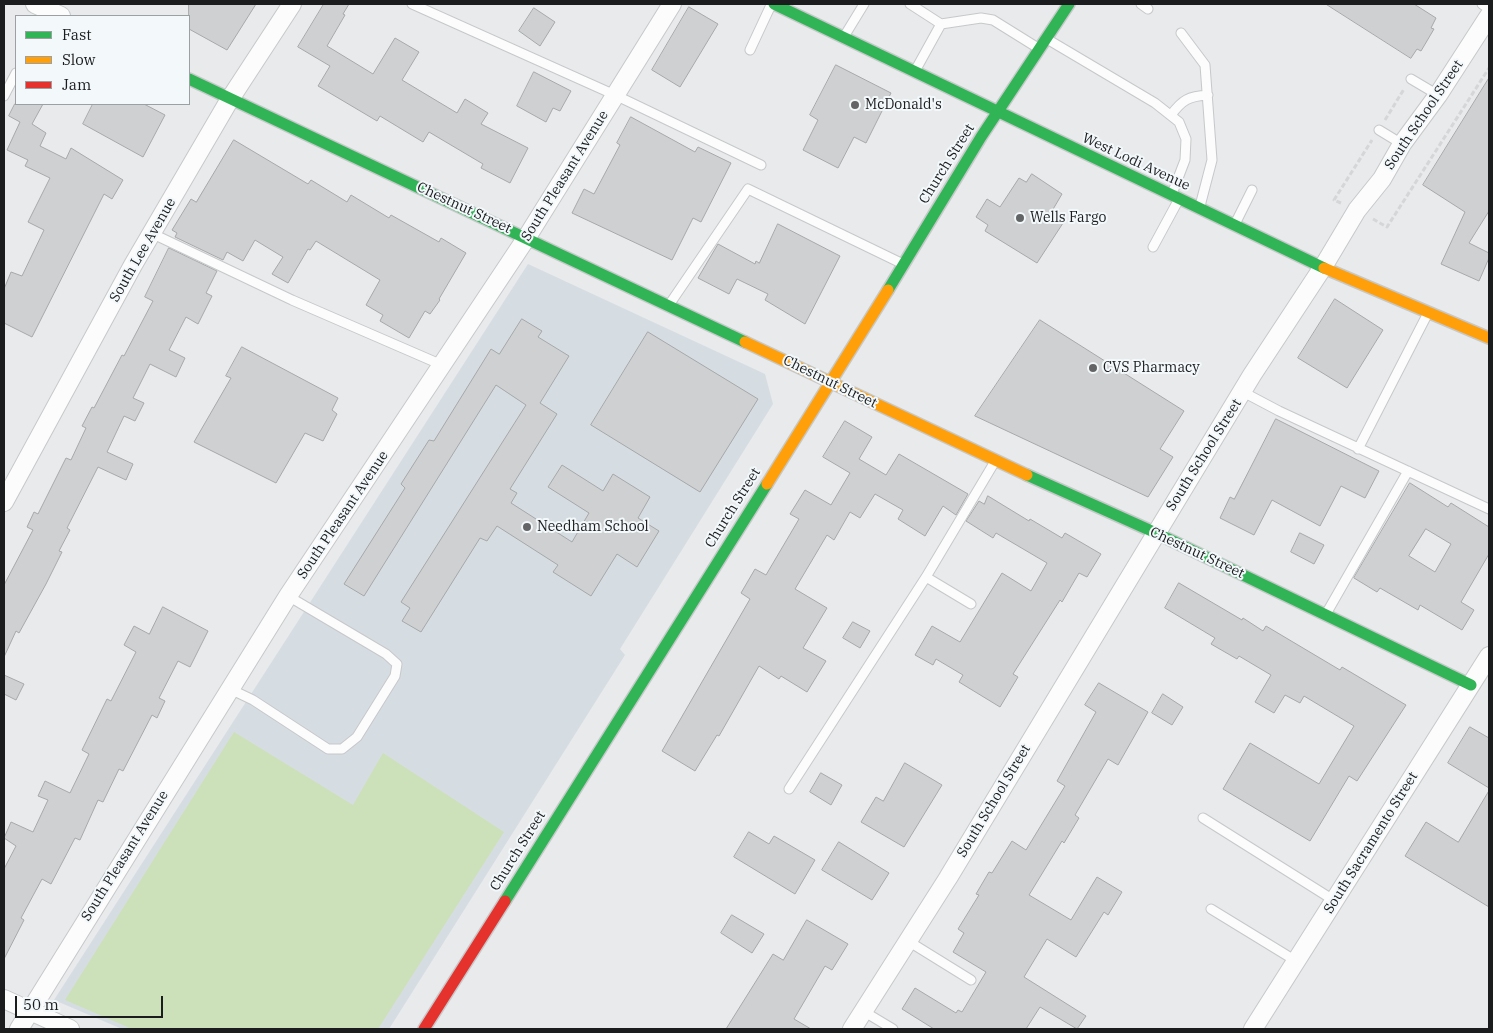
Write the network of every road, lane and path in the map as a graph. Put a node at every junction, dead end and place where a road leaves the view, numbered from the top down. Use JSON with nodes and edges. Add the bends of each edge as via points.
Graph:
{"nodes":[{"id":1,"x":292,"y":4,"type":"edge"},
{"id":2,"x":412,"y":4,"type":"edge"},
{"id":3,"x":672,"y":4,"type":"edge"},
{"id":4,"x":773,"y":4,"type":"edge"},
{"id":5,"x":864,"y":4,"type":"edge"},
{"id":6,"x":910,"y":4,"type":"edge"},
{"id":7,"x":1067,"y":4,"type":"edge"},
{"id":8,"x":1482,"y":4,"type":"edge"},
{"id":9,"x":1489,"y":9,"type":"edge"},
{"id":10,"x":1489,"y":16,"type":"edge"},
{"id":11,"x":941,"y":24,"type":"junction"},
{"id":12,"x":1181,"y":33,"type":"dead end"},
{"id":13,"x":844,"y":36,"type":"junction"},
{"id":14,"x":1047,"y":39,"type":"junction"},
{"id":15,"x":750,"y":50,"type":"dead end"},
{"id":16,"x":1040,"y":50,"type":"junction"},
{"id":17,"x":915,"y":71,"type":"junction"},
{"id":18,"x":15,"y":75,"type":"edge"},
{"id":19,"x":190,"y":79,"type":"edge"},
{"id":20,"x":1411,"y":79,"type":"joint"},
{"id":21,"x":615,"y":95,"type":"junction"},
{"id":22,"x":1208,"y":95,"type":"junction"},
{"id":23,"x":1438,"y":95,"type":"junction"},
{"id":24,"x":4,"y":96,"type":"edge"},
{"id":25,"x":230,"y":99,"type":"junction"},
{"id":26,"x":998,"y":113,"type":"junction"},
{"id":27,"x":1171,"y":115,"type":"junction"},
{"id":28,"x":1379,"y":130,"type":"joint"},
{"id":29,"x":1402,"y":144,"type":"junction"},
{"id":30,"x":761,"y":165,"type":"dead end"},
{"id":31,"x":1252,"y":190,"type":"dead end"},
{"id":32,"x":1175,"y":197,"type":"junction"},
{"id":33,"x":1199,"y":208,"type":"junction"},
{"id":34,"x":1234,"y":225,"type":"junction"},
{"id":35,"x":151,"y":233,"type":"junction"},
{"id":36,"x":527,"y":237,"type":"junction"},
{"id":37,"x":1153,"y":247,"type":"dead end"},
{"id":38,"x":903,"y":264,"type":"junction"},
{"id":39,"x":1323,"y":267,"type":"junction"},
{"id":40,"x":669,"y":305,"type":"junction"},
{"id":41,"x":1428,"y":312,"type":"junction"},
{"id":42,"x":1489,"y":338,"type":"edge"},
{"id":43,"x":442,"y":366,"type":"junction"},
{"id":44,"x":831,"y":382,"type":"junction"},
{"id":45,"x":1243,"y":392,"type":"junction"},
{"id":46,"x":1358,"y":448,"type":"junction"},
{"id":47,"x":996,"y":461,"type":"junction"},
{"id":48,"x":1408,"y":471,"type":"junction"},
{"id":49,"x":4,"y":502,"type":"edge"},
{"id":50,"x":1489,"y":509,"type":"edge"},
{"id":51,"x":1156,"y":533,"type":"junction"},
{"id":52,"x":926,"y":577,"type":"junction"},
{"id":53,"x":288,"y":596,"type":"junction"},
{"id":54,"x":971,"y":604,"type":"dead end"},
{"id":55,"x":1326,"y":614,"type":"junction"},
{"id":56,"x":1489,"y":656,"type":"edge"},
{"id":57,"x":1471,"y":685,"type":"junction"},
{"id":58,"x":230,"y":689,"type":"junction"},
{"id":59,"x":789,"y":788,"type":"dead end"},
{"id":60,"x":1203,"y":818,"type":"dead end"},
{"id":61,"x":1335,"y":901,"type":"junction"},
{"id":62,"x":1211,"y":908,"type":"dead end"},
{"id":63,"x":908,"y":941,"type":"junction"},
{"id":64,"x":1296,"y":961,"type":"junction"},
{"id":65,"x":971,"y":980,"type":"dead end"},
{"id":66,"x":4,"y":999,"type":"edge"},
{"id":67,"x":29,"y":1010,"type":"junction"},
{"id":68,"x":863,"y":1011,"type":"junction"},
{"id":69,"x":19,"y":1029,"type":"edge"},
{"id":70,"x":70,"y":1029,"type":"edge"},
{"id":71,"x":424,"y":1029,"type":"edge"},
{"id":72,"x":852,"y":1029,"type":"edge"},
{"id":73,"x":893,"y":1029,"type":"edge"},
{"id":74,"x":1253,"y":1029,"type":"edge"}],
"edges":[{"from":1,"to":25,"type":"street","name":"South Lee Avenue"},
{"from":2,"to":21,"type":"lane"},
{"from":3,"to":21,"type":"street","name":"South Pleasant Avenue"},
{"from":4,"to":13,"type":"street","name":"West Lodi Avenue"},
{"from":4,"to":15,"type":"lane"},
{"from":5,"to":13,"type":"lane"},
{"from":6,"to":11,"type":"lane"},
{"from":7,"to":14,"type":"street","name":"Church Street"},
{"from":8,"to":9,"type":"lane"},
{"from":10,"to":23,"type":"street","name":"South School Street"},
{"from":11,"to":16,"type":"lane","via":[[981,18],[993,20]]},
{"from":11,"to":17,"type":"lane"},
{"from":12,"to":22,"type":"lane","via":[[1205,65]]},
{"from":13,"to":17,"type":"street","name":"West Lodi Avenue"},
{"from":14,"to":16,"type":"street","name":"Church Street"},
{"from":14,"to":27,"type":"lane"},
{"from":16,"to":26,"type":"street","name":"Church Street"},
{"from":17,"to":26,"type":"street","name":"West Lodi Avenue"},
{"from":18,"to":24,"type":"lane"},
{"from":19,"to":25,"type":"street","name":"Chestnut Street"},
{"from":20,"to":23,"type":"lane"},
{"from":20,"to":28,"type":"path"},
{"from":21,"to":30,"type":"lane"},
{"from":21,"to":36,"type":"street","name":"South Pleasant Avenue"},
{"from":22,"to":27,"type":"lane","via":[[1182,100]]},
{"from":22,"to":33,"type":"lane","via":[[1212,160]]},
{"from":23,"to":29,"type":"street","name":"South School Street"},
{"from":25,"to":35,"type":"street","name":"South Lee Avenue"},
{"from":25,"to":36,"type":"street","name":"Chestnut Street"},
{"from":26,"to":32,"type":"street","name":"West Lodi Avenue"},
{"from":26,"to":38,"type":"street","name":"Church Street"},
{"from":27,"to":32,"type":"lane","via":[[1179,122],[1186,139],[1185,160]]},
{"from":28,"to":29,"type":"lane"},
{"from":29,"to":39,"type":"street","name":"South School Street"},
{"from":31,"to":34,"type":"lane"},
{"from":32,"to":33,"type":"street","name":"West Lodi Avenue"},
{"from":32,"to":37,"type":"lane"},
{"from":33,"to":34,"type":"street","name":"West Lodi Avenue"},
{"from":34,"to":39,"type":"street","name":"West Lodi Avenue"},
{"from":35,"to":43,"type":"lane"},
{"from":35,"to":49,"type":"street","name":"South Lee Avenue"},
{"from":36,"to":40,"type":"street","name":"Chestnut Street"},
{"from":36,"to":43,"type":"street","name":"South Pleasant Avenue"},
{"from":38,"to":40,"type":"lane","via":[[748,189]]},
{"from":38,"to":44,"type":"street","name":"Church Street"},
{"from":39,"to":41,"type":"street","name":"West Lodi Avenue"},
{"from":39,"to":45,"type":"street","name":"South School Street"},
{"from":40,"to":44,"type":"street","name":"Chestnut Street"},
{"from":41,"to":42,"type":"street","name":"West Lodi Avenue"},
{"from":41,"to":46,"type":"lane"},
{"from":43,"to":53,"type":"street","name":"South Pleasant Avenue"},
{"from":44,"to":47,"type":"street","name":"Chestnut Street"},
{"from":44,"to":71,"type":"street","name":"Church Street"},
{"from":45,"to":46,"type":"lane"},
{"from":45,"to":51,"type":"street","name":"South School Street"},
{"from":46,"to":48,"type":"lane"},
{"from":47,"to":51,"type":"street","name":"Chestnut Street"},
{"from":47,"to":52,"type":"lane"},
{"from":48,"to":50,"type":"lane"},
{"from":48,"to":55,"type":"lane"},
{"from":51,"to":55,"type":"street","name":"Chestnut Street"},
{"from":51,"to":63,"type":"street","name":"South School Street"},
{"from":52,"to":54,"type":"lane"},
{"from":52,"to":59,"type":"lane"},
{"from":53,"to":58,"type":"street","name":"South Pleasant Avenue"},
{"from":53,"to":58,"type":"lane","via":[[386,654],[396,664],[395,676],[357,737],[342,749],[328,748]]},
{"from":55,"to":57,"type":"street","name":"Chestnut Street"},
{"from":56,"to":57,"type":"street","name":"South Sacramento Street"},
{"from":57,"to":61,"type":"street","name":"South Sacramento Street"},
{"from":58,"to":67,"type":"street","name":"South Pleasant Avenue"},
{"from":60,"to":61,"type":"lane"},
{"from":61,"to":64,"type":"street","name":"South Sacramento Street"},
{"from":62,"to":64,"type":"lane"},
{"from":63,"to":65,"type":"lane"},
{"from":63,"to":68,"type":"street","name":"South School Street"},
{"from":64,"to":74,"type":"street","name":"South Sacramento Street"},
{"from":66,"to":67,"type":"street"},
{"from":67,"to":69,"type":"street","name":"South Pleasant Avenue"},
{"from":67,"to":70,"type":"street"},
{"from":68,"to":72,"type":"street","name":"South School Street"},
{"from":68,"to":73,"type":"lane"}]}
